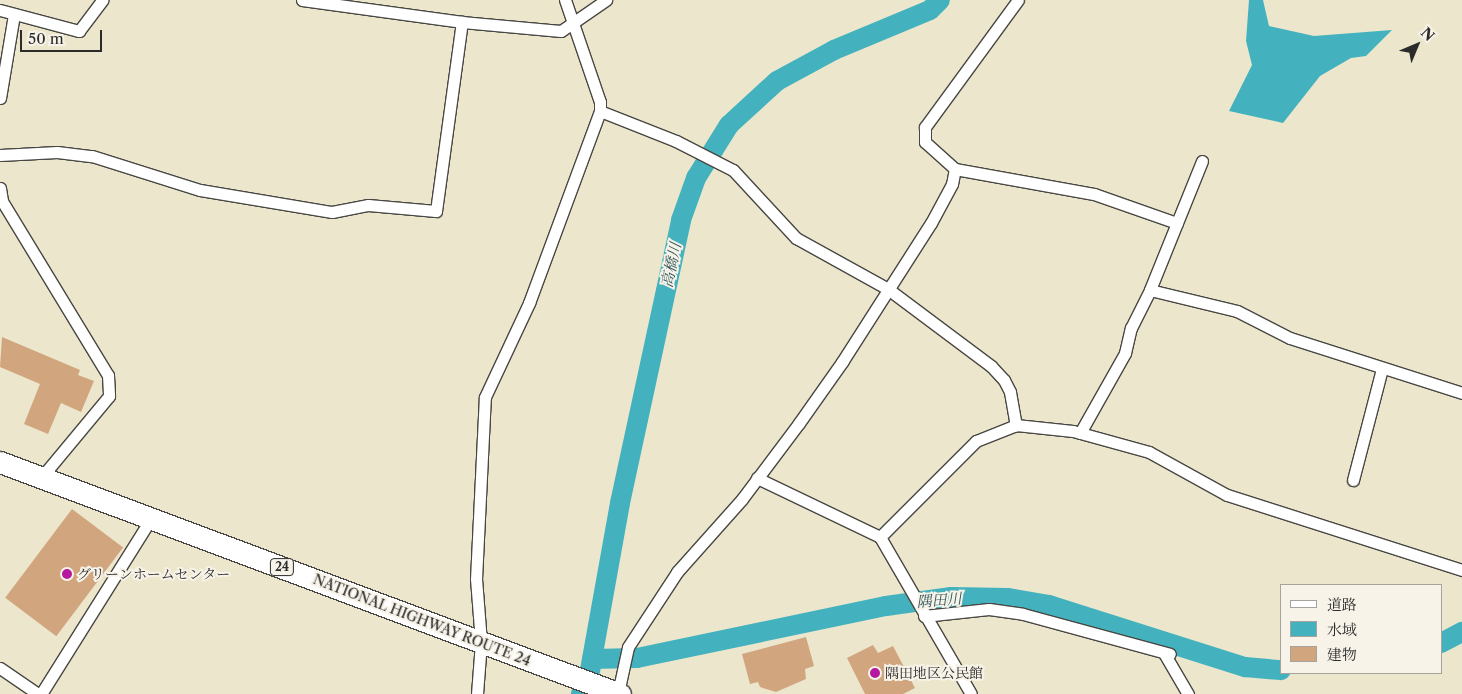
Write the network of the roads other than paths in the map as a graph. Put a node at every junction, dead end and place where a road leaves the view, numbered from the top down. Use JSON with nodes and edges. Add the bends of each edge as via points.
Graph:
{"nodes":[{"id":1,"x":102,"y":0,"type":"edge"},
{"id":2,"x":302,"y":0,"type":"edge"},
{"id":3,"x":566,"y":0,"type":"edge"},
{"id":4,"x":606,"y":0,"type":"edge"},
{"id":5,"x":1018,"y":0,"type":"edge"},
{"id":6,"x":0,"y":10,"type":"edge"},
{"id":7,"x":14,"y":14,"type":"junction"},
{"id":8,"x":462,"y":22,"type":"junction"},
{"id":9,"x":574,"y":24,"type":"junction"},
{"id":10,"x":0,"y":98,"type":"edge"},
{"id":11,"x":600,"y":111,"type":"junction"},
{"id":12,"x":0,"y":155,"type":"edge"},
{"id":13,"x":1202,"y":161,"type":"dead end"},
{"id":14,"x":955,"y":169,"type":"junction"},
{"id":15,"x":0,"y":188,"type":"edge"},
{"id":16,"x":1177,"y":223,"type":"junction"},
{"id":17,"x":888,"y":289,"type":"junction"},
{"id":18,"x":1150,"y":290,"type":"junction"},
{"id":19,"x":1382,"y":369,"type":"junction"},
{"id":20,"x":1462,"y":393,"type":"edge"},
{"id":21,"x":1016,"y":425,"type":"junction"},
{"id":22,"x":1080,"y":433,"type":"junction"},
{"id":23,"x":0,"y":462,"type":"edge"},
{"id":24,"x":41,"y":478,"type":"junction"},
{"id":25,"x":757,"y":478,"type":"junction"},
{"id":26,"x":1354,"y":480,"type":"dead end"},
{"id":27,"x":152,"y":518,"type":"junction"},
{"id":28,"x":880,"y":538,"type":"junction"},
{"id":29,"x":1462,"y":570,"type":"edge"},
{"id":30,"x":922,"y":612,"type":"junction"},
{"id":31,"x":481,"y":642,"type":"junction"},
{"id":32,"x":0,"y":668,"type":"edge"},
{"id":33,"x":607,"y":692,"type":"edge"},
{"id":34,"x":40,"y":694,"type":"edge"},
{"id":35,"x":477,"y":694,"type":"edge"},
{"id":36,"x":971,"y":694,"type":"edge"},
{"id":37,"x":1188,"y":694,"type":"edge"}],
"edges":[{"from":1,"to":7,"type":"street","via":[[79,31]]},
{"from":2,"to":8,"type":"street"},
{"from":3,"to":9,"type":"street"},
{"from":4,"to":9,"type":"street"},
{"from":5,"to":14,"type":"street","via":[[925,127],[925,142]]},
{"from":6,"to":7,"type":"street"},
{"from":7,"to":10,"type":"street"},
{"from":8,"to":9,"type":"street","via":[[561,32]]},
{"from":8,"to":12,"type":"street","via":[[436,210],[368,205],[332,212],[200,190],[92,156],[57,152]]},
{"from":9,"to":11,"type":"street","via":[[600,102]]},
{"from":11,"to":17,"type":"street","via":[[676,141],[733,170],[796,238]]},
{"from":11,"to":31,"type":"street","via":[[529,303],[485,397],[476,579]]},
{"from":13,"to":16,"type":"street"},
{"from":14,"to":16,"type":"street","via":[[1094,194]]},
{"from":14,"to":17,"type":"street","via":[[952,184],[931,223]]},
{"from":15,"to":24,"type":"street","via":[[2,201],[108,375],[109,396]]},
{"from":16,"to":18,"type":"street"},
{"from":17,"to":21,"type":"street","via":[[1004,380],[1010,392]]},
{"from":17,"to":25,"type":"street","via":[[842,362]]},
{"from":18,"to":19,"type":"street","via":[[1237,311],[1290,338]]},
{"from":18,"to":22,"type":"street","via":[[1132,328],[1125,353]]},
{"from":19,"to":20,"type":"street"},
{"from":19,"to":26,"type":"street"},
{"from":21,"to":22,"type":"street"},
{"from":21,"to":28,"type":"street","via":[[976,441]]},
{"from":22,"to":29,"type":"street","via":[[1149,452],[1226,495]]},
{"from":23,"to":24,"type":"highway","name":"NATIONAL HIGHWAY ROUTE 24","number":"24"},
{"from":24,"to":27,"type":"highway","name":"NATIONAL HIGHWAY ROUTE 24","number":"24"},
{"from":25,"to":28,"type":"street"},
{"from":25,"to":33,"type":"street","via":[[678,572],[628,647],[624,671]]},
{"from":27,"to":31,"type":"highway","name":"NATIONAL HIGHWAY ROUTE 24","number":"24"},
{"from":27,"to":34,"type":"street"},
{"from":28,"to":30,"type":"street"},
{"from":30,"to":36,"type":"street"},
{"from":30,"to":37,"type":"street","via":[[989,609],[1023,614],[1167,654]]},
{"from":31,"to":33,"type":"highway","name":"NATIONAL HIGHWAY ROUTE 24","number":"24"},
{"from":31,"to":35,"type":"street"},
{"from":32,"to":34,"type":"street"}]}
